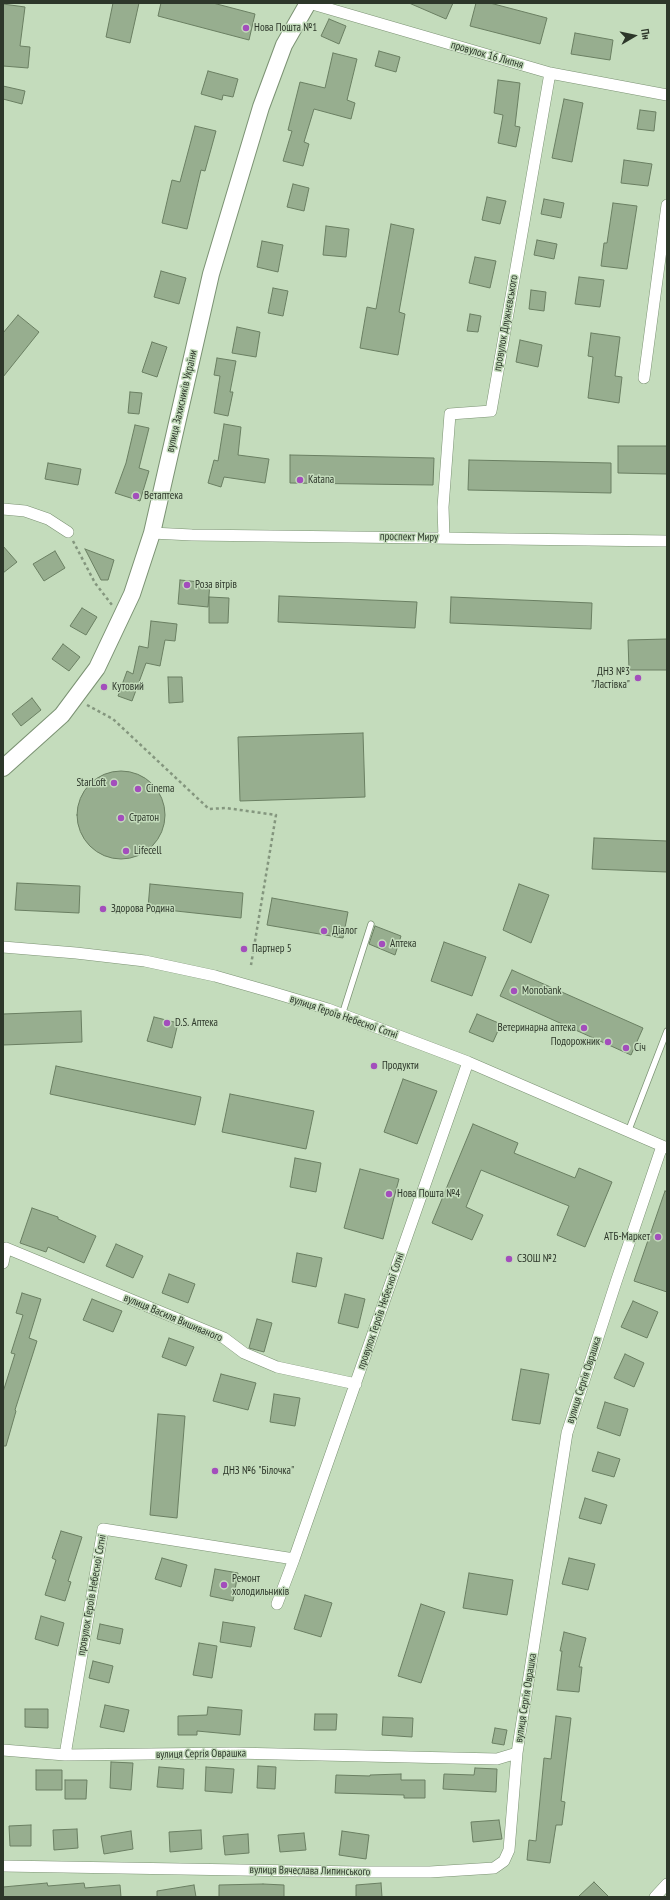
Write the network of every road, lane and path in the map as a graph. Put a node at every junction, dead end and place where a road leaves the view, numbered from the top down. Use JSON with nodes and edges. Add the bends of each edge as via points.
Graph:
{"nodes":[{"id":1,"x":308,"y":3,"type":"edge"},
{"id":2,"x":550,"y":74,"type":"junction"},
{"id":3,"x":667,"y":96,"type":"edge"},
{"id":4,"x":667,"y":205,"type":"edge"},
{"id":5,"x":644,"y":378,"type":"dead end"},
{"id":6,"x":3,"y":509,"type":"edge"},
{"id":7,"x":68,"y":532,"type":"joint"},
{"id":8,"x":152,"y":533,"type":"junction"},
{"id":9,"x":444,"y":538,"type":"junction"},
{"id":10,"x":667,"y":541,"type":"edge"},
{"id":11,"x":114,"y":607,"type":"dead end"},
{"id":12,"x":87,"y":705,"type":"dead end"},
{"id":13,"x":3,"y":768,"type":"edge"},
{"id":14,"x":370,"y":924,"type":"dead end"},
{"id":15,"x":3,"y":947,"type":"edge"},
{"id":16,"x":251,"y":964,"type":"dead end"},
{"id":17,"x":342,"y":1015,"type":"junction"},
{"id":18,"x":667,"y":1030,"type":"edge"},
{"id":19,"x":468,"y":1062,"type":"junction"},
{"id":20,"x":628,"y":1132,"type":"junction"},
{"id":21,"x":664,"y":1147,"type":"edge"},
{"id":22,"x":3,"y":1263,"type":"edge"},
{"id":23,"x":356,"y":1384,"type":"junction"},
{"id":24,"x":294,"y":1559,"type":"junction"},
{"id":25,"x":277,"y":1604,"type":"dead end"},
{"id":26,"x":3,"y":1750,"type":"edge"},
{"id":27,"x":517,"y":1753,"type":"junction"},
{"id":28,"x":65,"y":1755,"type":"junction"},
{"id":29,"x":3,"y":1866,"type":"edge"},
{"id":30,"x":667,"y":1884,"type":"edge"},
{"id":31,"x":655,"y":1897,"type":"edge"}],
"edges":[{"from":1,"to":2,"type":"street","name":"провулок 16 Липня"},
{"from":1,"to":8,"type":"main road","name":"вулиця Захисників України","via":[[284,45],[260,107],[211,274]]},
{"from":2,"to":3,"type":"street","name":"провулок 16 Липня"},
{"from":2,"to":9,"type":"street","name":"провулок Длужнєвського","via":[[491,412],[450,414],[443,507]]},
{"from":4,"to":5,"type":"street"},
{"from":6,"to":7,"type":"street","via":[[25,511],[48,519]]},
{"from":7,"to":11,"type":"path","via":[[95,583]]},
{"from":8,"to":9,"type":"street","name":"проспект Миру"},
{"from":8,"to":13,"type":"main road","name":"вулиця Захисників України","via":[[132,594],[97,668],[62,715]]},
{"from":9,"to":10,"type":"street","name":"проспект Миру"},
{"from":12,"to":16,"type":"path","via":[[113,719],[209,809],[226,808],[276,815]]},
{"from":14,"to":17,"type":"lane"},
{"from":15,"to":17,"type":"street","name":"вулиця Героїв Небесної Сотні","via":[[76,952],[145,961],[215,976]]},
{"from":17,"to":19,"type":"street","name":"вулиця Героїв Небесної Сотні"},
{"from":18,"to":20,"type":"lane"},
{"from":19,"to":20,"type":"street","name":"вулиця Героїв Небесної Сотні"},
{"from":19,"to":23,"type":"street","name":"провулок Героїв Небесної Сотні"},
{"from":20,"to":21,"type":"street","name":"вулиця Героїв Небесної Сотні"},
{"from":21,"to":27,"type":"street","name":"вулиця Сергія Оврашка","via":[[616,1282],[567,1433]]},
{"from":22,"to":23,"type":"street","name":"вулиця Василя Вишиваного","via":[[6,1248],[224,1338],[244,1354],[276,1367]]},
{"from":23,"to":24,"type":"street","name":"провулок Героїв Небесної Сотні"},
{"from":24,"to":25,"type":"street","name":"провулок Героїв Небесної Сотні"},
{"from":24,"to":28,"type":"street","name":"провулок Героїв Небесної Сотні","via":[[103,1529]]},
{"from":26,"to":28,"type":"street","name":"вулиця Сергія Оврашка"},
{"from":27,"to":28,"type":"street","name":"вулиця Сергія Оврашка","via":[[497,1759],[234,1753]]},
{"from":27,"to":29,"type":"street","name":"вулиця Вячеслава Липинського","via":[[509,1850],[504,1861],[494,1868],[367,1872]]},
{"from":30,"to":31,"type":"street"}]}
